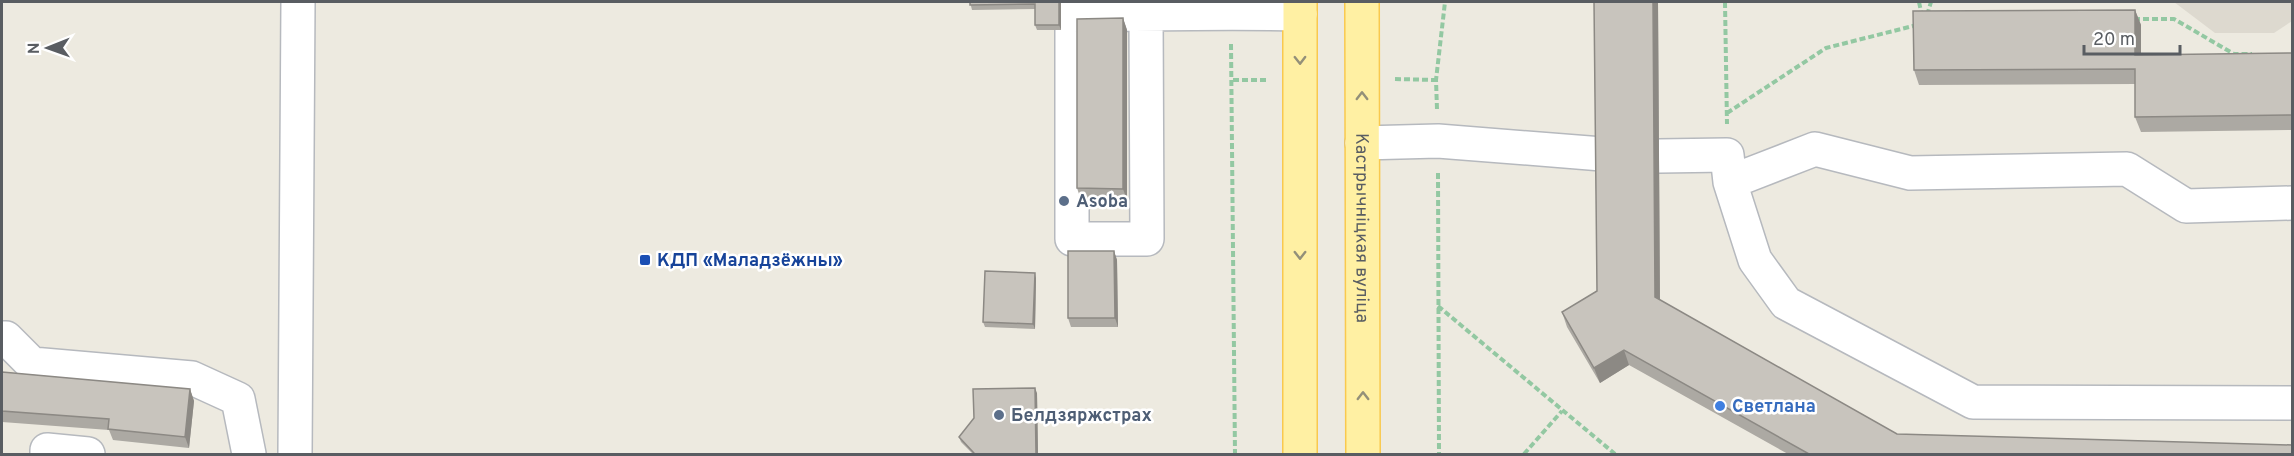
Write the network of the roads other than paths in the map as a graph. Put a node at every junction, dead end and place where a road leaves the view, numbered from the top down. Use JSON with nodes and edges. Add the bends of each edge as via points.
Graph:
{"nodes":[{"id":1,"x":298,"y":2,"type":"edge"},
{"id":2,"x":1362,"y":2,"type":"edge"},
{"id":3,"x":1146,"y":8,"type":"edge"},
{"id":4,"x":1300,"y":8,"type":"edge"},
{"id":5,"x":1362,"y":142,"type":"junction"},
{"id":6,"x":1602,"y":154,"type":"edge"},
{"id":7,"x":1659,"y":156,"type":"dead end"},
{"id":8,"x":1729,"y":168,"type":"junction"},
{"id":9,"x":2292,"y":202,"type":"edge"},
{"id":10,"x":2,"y":338,"type":"edge"},
{"id":11,"x":2292,"y":403,"type":"edge"},
{"id":12,"x":47,"y":454,"type":"edge"},
{"id":13,"x":88,"y":454,"type":"edge"},
{"id":14,"x":249,"y":454,"type":"edge"},
{"id":15,"x":295,"y":454,"type":"edge"},
{"id":16,"x":1300,"y":454,"type":"edge"},
{"id":17,"x":1363,"y":454,"type":"edge"}],
"edges":[{"from":1,"to":15,"type":"lane"},
{"from":5,"to":2,"type":"main road","name":"Кастрычніцкая вуліца","one_way":true},
{"from":3,"to":3,"type":"lane","via":[[1072,15],[1072,239],[1147,239]]},
{"from":3,"to":4,"type":"lane","via":[[1229,12]]},
{"from":4,"to":16,"type":"main road","one_way":true},
{"from":5,"to":6,"type":"lane","via":[[1438,141]]},
{"from":17,"to":5,"type":"main road","name":"Кастрычніцкая вуліца","one_way":true},
{"from":7,"to":8,"type":"lane"},
{"from":8,"to":9,"type":"lane","via":[[1815,149],[1910,173],[2127,168],[2186,206]]},
{"from":8,"to":11,"type":"lane","via":[[1755,260],[1786,303],[1973,402]]},
{"from":10,"to":14,"type":"lane","via":[[32,363],[192,378],[238,399]]},
{"from":12,"to":13,"type":"lane","via":[[47,450]]}]}
